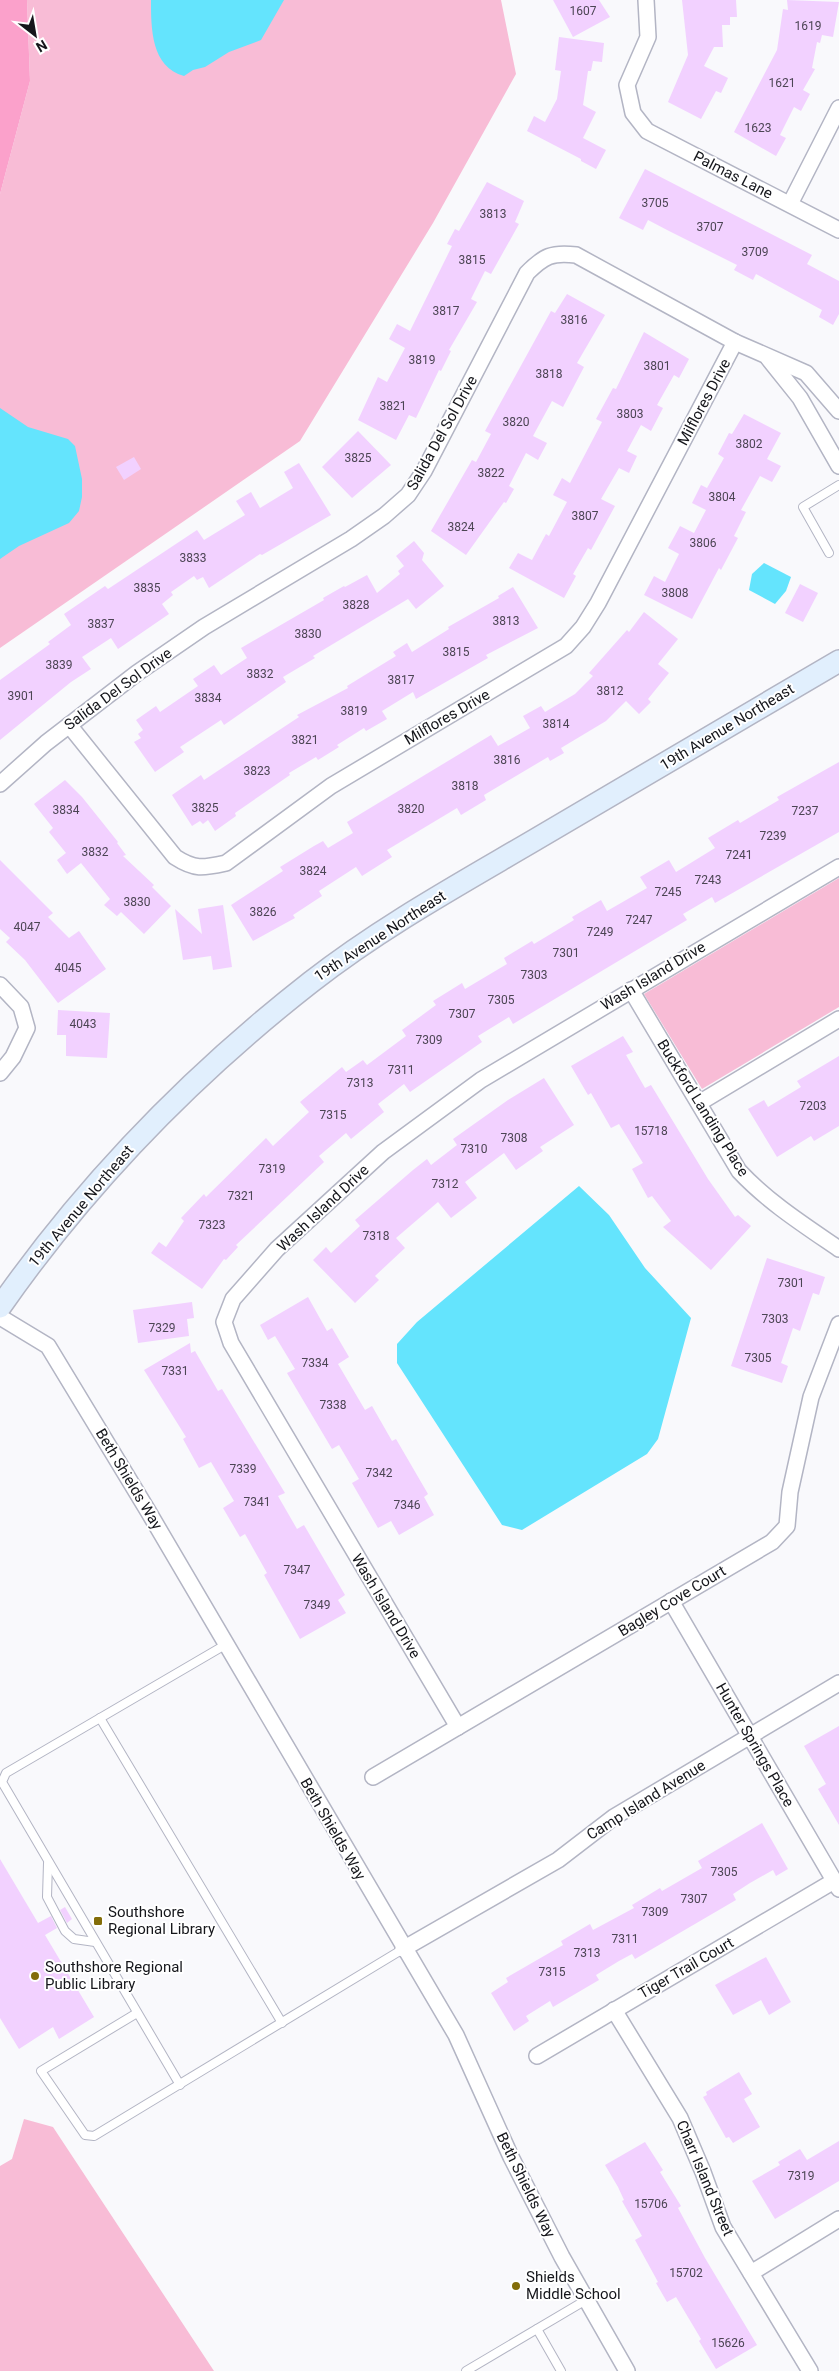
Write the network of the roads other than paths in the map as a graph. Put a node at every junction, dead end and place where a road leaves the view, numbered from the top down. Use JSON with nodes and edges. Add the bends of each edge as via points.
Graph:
{"nodes":[{"id":1,"x":646,"y":0,"type":"edge"},
{"id":2,"x":839,"y":108,"type":"edge"},
{"id":3,"x":790,"y":204,"type":"junction"},
{"id":4,"x":839,"y":230,"type":"edge"},
{"id":5,"x":735,"y":342,"type":"junction"},
{"id":6,"x":766,"y":355,"type":"junction"},
{"id":7,"x":839,"y":411,"type":"edge"},
{"id":8,"x":839,"y":466,"type":"edge"},
{"id":9,"x":839,"y":485,"type":"edge"},
{"id":10,"x":830,"y":553,"type":"dead end"},
{"id":11,"x":839,"y":661,"type":"edge"},
{"id":12,"x":70,"y":725,"type":"junction"},
{"id":13,"x":0,"y":784,"type":"edge"},
{"id":14,"x":839,"y":866,"type":"edge"},
{"id":15,"x":0,"y":985,"type":"edge"},
{"id":16,"x":631,"y":990,"type":"junction"},
{"id":17,"x":839,"y":1019,"type":"edge"},
{"id":18,"x":0,"y":1073,"type":"edge"},
{"id":19,"x":699,"y":1103,"type":"junction"},
{"id":20,"x":839,"y":1249,"type":"edge"},
{"id":21,"x":0,"y":1307,"type":"edge"},
{"id":22,"x":0,"y":1317,"type":"edge"},
{"id":23,"x":839,"y":1324,"type":"edge"},
{"id":24,"x":671,"y":1602,"type":"junction"},
{"id":25,"x":225,"y":1644,"type":"junction"},
{"id":26,"x":839,"y":1684,"type":"edge"},
{"id":27,"x":100,"y":1718,"type":"junction"},
{"id":28,"x":458,"y":1727,"type":"junction"},
{"id":29,"x":750,"y":1736,"type":"junction"},
{"id":30,"x":373,"y":1777,"type":"dead end"},
{"id":31,"x":48,"y":1861,"type":"junction"},
{"id":32,"x":837,"y":1885,"type":"edge"},
{"id":33,"x":95,"y":1942,"type":"junction"},
{"id":34,"x":403,"y":1949,"type":"junction"},
{"id":35,"x":614,"y":2010,"type":"junction"},
{"id":36,"x":137,"y":2013,"type":"junction"},
{"id":37,"x":282,"y":2023,"type":"junction"},
{"id":38,"x":537,"y":2056,"type":"dead end"},
{"id":39,"x":180,"y":2085,"type":"junction"},
{"id":40,"x":839,"y":2219,"type":"edge"},
{"id":41,"x":751,"y":2273,"type":"junction"},
{"id":42,"x":586,"y":2300,"type":"junction"},
{"id":43,"x":536,"y":2329,"type":"junction"},
{"id":44,"x":466,"y":2371,"type":"edge"},
{"id":45,"x":561,"y":2371,"type":"edge"},
{"id":46,"x":627,"y":2371,"type":"edge"},
{"id":47,"x":810,"y":2371,"type":"edge"}],
"edges":[{"from":1,"to":3,"type":"street","name":"Palmas Lane","via":[[648,37],[627,85],[633,112],[647,131]]},
{"from":2,"to":3,"type":"street"},
{"from":3,"to":4,"type":"street","name":"Palmas Lane"},
{"from":5,"to":6,"type":"street","name":"Salida Del Sol Drive"},
{"from":5,"to":12,"type":"street","name":"Salida Del Sol Drive","via":[[576,255],[560,253],[548,256],[527,273],[424,471],[408,495],[351,539],[144,668]]},
{"from":5,"to":12,"type":"street","name":"Milflores Drive","via":[[598,603],[584,627],[566,646],[330,786],[226,863],[191,867],[176,857]]},
{"from":6,"to":7,"type":"street","name":"Salida Del Sol Drive","via":[[806,374]]},
{"from":6,"to":8,"type":"street","name":"Salida Del Sol Drive","via":[[800,398]]},
{"from":9,"to":10,"type":"lane","via":[[803,508]]},
{"from":11,"to":21,"type":"street","name":"19th Avenue Northeast","via":[[440,896],[312,981],[216,1061],[167,1108],[62,1224]]},
{"from":12,"to":13,"type":"street","name":"Salida Del Sol Drive"},
{"from":14,"to":16,"type":"street","name":"Wash Island Drive"},
{"from":15,"to":18,"type":"street","via":[[21,1007],[27,1028],[14,1057]]},
{"from":16,"to":19,"type":"street","name":"Buckford Landing Place"},
{"from":16,"to":28,"type":"street","name":"Wash Island Drive","via":[[481,1080],[383,1152],[277,1249],[233,1299],[224,1322],[231,1343]]},
{"from":17,"to":19,"type":"street"},
{"from":19,"to":20,"type":"street","name":"Buckford Landing Place","via":[[739,1171],[753,1186]]},
{"from":22,"to":25,"type":"street","name":"Beth Shields Way","via":[[48,1346]]},
{"from":23,"to":24,"type":"street","name":"Bagley Cove Court","via":[[810,1397],[790,1492],[787,1526],[772,1542]]},
{"from":24,"to":28,"type":"street","name":"Bagley Cove Court"},
{"from":24,"to":29,"type":"street","name":"Hunter Springs Place"},
{"from":25,"to":27,"type":"lane"},
{"from":25,"to":34,"type":"street","name":"Beth Shields Way"},
{"from":26,"to":29,"type":"street","name":"Camp Island Avenue"},
{"from":27,"to":31,"type":"lane","via":[[6,1773],[2,1782]]},
{"from":27,"to":37,"type":"lane"},
{"from":28,"to":30,"type":"street","name":"Bagley Cove Court"},
{"from":29,"to":32,"type":"street","name":"Hunter Springs Place"},
{"from":29,"to":34,"type":"street","name":"Camp Island Avenue","via":[[614,1816],[558,1860]]},
{"from":31,"to":33,"type":"lane"},
{"from":31,"to":33,"type":"lane","via":[[46,1896],[60,1924],[74,1939]]},
{"from":32,"to":35,"type":"street","name":"Tiger Trail Court"},
{"from":33,"to":36,"type":"lane"},
{"from":34,"to":37,"type":"lane"},
{"from":34,"to":42,"type":"street","name":"Beth Shields Way","via":[[456,2035],[511,2158]]},
{"from":35,"to":38,"type":"street","name":"Tiger Trail Court"},
{"from":35,"to":41,"type":"street","name":"Charr Island Street","via":[[680,2118],[723,2226]]},
{"from":36,"to":39,"type":"lane"},
{"from":36,"to":39,"type":"lane","via":[[41,2071],[81,2131],[94,2136]]},
{"from":37,"to":39,"type":"lane"},
{"from":40,"to":41,"type":"street"},
{"from":41,"to":47,"type":"street","name":"Charr Island Street"},
{"from":42,"to":43,"type":"lane"},
{"from":42,"to":46,"type":"street","name":"Beth Shields Way"},
{"from":43,"to":44,"type":"lane"},
{"from":43,"to":45,"type":"lane"}]}
